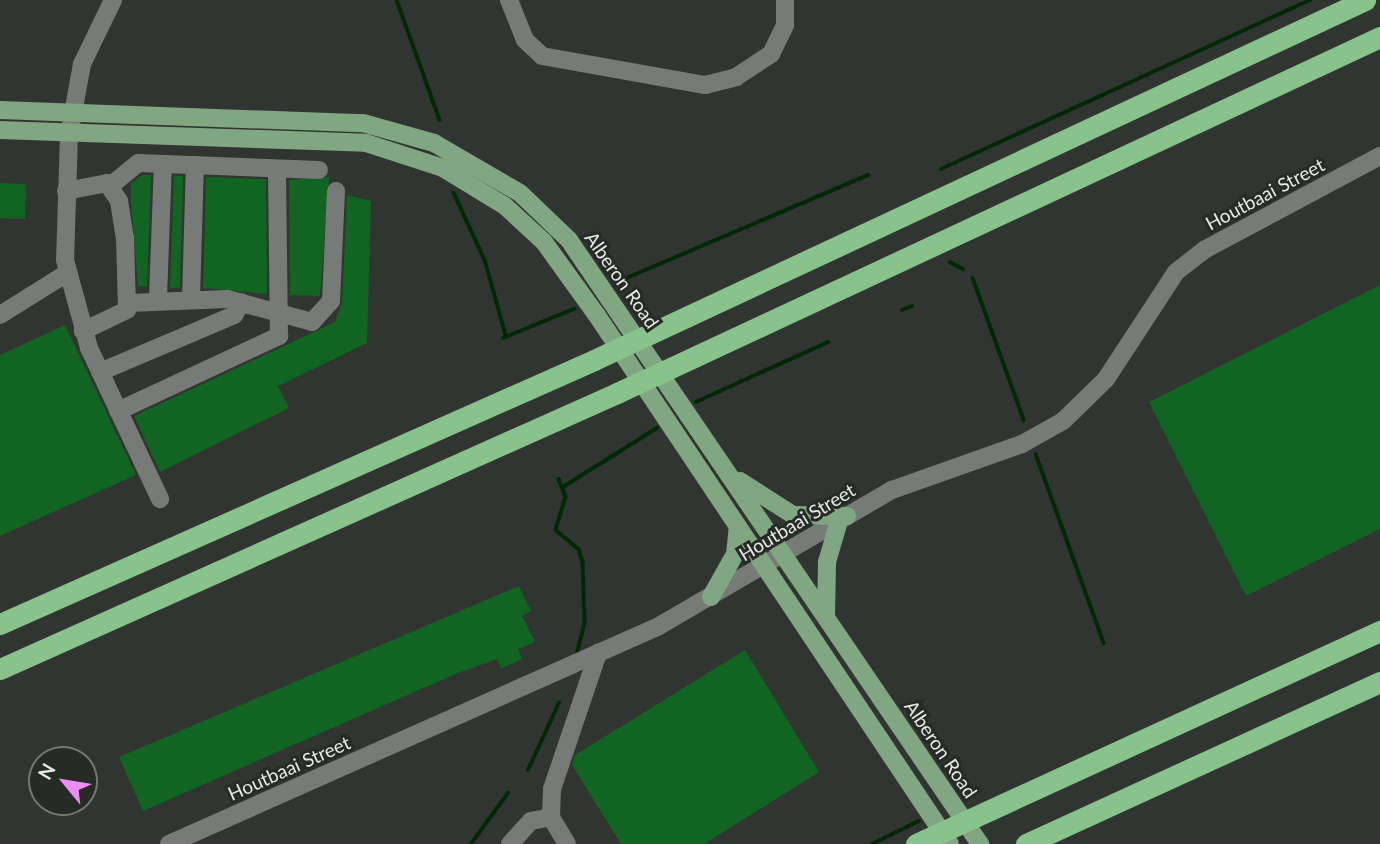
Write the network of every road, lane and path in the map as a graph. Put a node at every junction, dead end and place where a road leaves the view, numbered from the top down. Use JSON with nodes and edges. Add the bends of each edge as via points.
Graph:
{"nodes":[{"id":1,"x":113,"y":0,"type":"edge"},
{"id":2,"x":509,"y":0,"type":"edge"},
{"id":3,"x":785,"y":0,"type":"edge"},
{"id":4,"x":1362,"y":0,"type":"edge"},
{"id":5,"x":1380,"y":37,"type":"edge"},
{"id":6,"x":0,"y":110,"type":"edge"},
{"id":7,"x":74,"y":111,"type":"junction"},
{"id":8,"x":0,"y":130,"type":"edge"},
{"id":9,"x":69,"y":135,"type":"junction"},
{"id":10,"x":1380,"y":156,"type":"edge"},
{"id":11,"x":163,"y":164,"type":"junction"},
{"id":12,"x":195,"y":165,"type":"junction"},
{"id":13,"x":277,"y":169,"type":"junction"},
{"id":14,"x":319,"y":170,"type":"dead end"},
{"id":15,"x":110,"y":186,"type":"junction"},
{"id":16,"x":66,"y":191,"type":"junction"},
{"id":17,"x":336,"y":191,"type":"dead end"},
{"id":18,"x":67,"y":273,"type":"junction"},
{"id":19,"x":191,"y":298,"type":"junction"},
{"id":20,"x":158,"y":299,"type":"junction"},
{"id":21,"x":242,"y":302,"type":"junction"},
{"id":22,"x":129,"y":303,"type":"junction"},
{"id":23,"x":275,"y":310,"type":"junction"},
{"id":24,"x":0,"y":315,"type":"edge"},
{"id":25,"x":82,"y":331,"type":"junction"},
{"id":26,"x":100,"y":372,"type":"junction"},
{"id":27,"x":118,"y":411,"type":"junction"},
{"id":28,"x":729,"y":473,"type":"junction"},
{"id":29,"x":160,"y":499,"type":"dead end"},
{"id":30,"x":843,"y":518,"type":"junction"},
{"id":31,"x":738,"y":527,"type":"junction"},
{"id":32,"x":785,"y":553,"type":"junction"},
{"id":33,"x":763,"y":566,"type":"junction"},
{"id":34,"x":711,"y":597,"type":"junction"},
{"id":35,"x":826,"y":616,"type":"junction"},
{"id":36,"x":0,"y":624,"type":"edge"},
{"id":37,"x":1380,"y":631,"type":"edge"},
{"id":38,"x":598,"y":653,"type":"junction"},
{"id":39,"x":0,"y":669,"type":"edge"},
{"id":40,"x":1380,"y":682,"type":"edge"},
{"id":41,"x":551,"y":817,"type":"junction"},
{"id":42,"x":169,"y":844,"type":"edge"},
{"id":43,"x":510,"y":844,"type":"edge"},
{"id":44,"x":567,"y":844,"type":"edge"},
{"id":45,"x":916,"y":844,"type":"edge"},
{"id":46,"x":950,"y":844,"type":"edge"},
{"id":47,"x":980,"y":844,"type":"edge"},
{"id":48,"x":1026,"y":844,"type":"edge"}],
"edges":[{"from":1,"to":7,"type":"street","via":[[82,65]]},
{"from":2,"to":3,"type":"street","via":[[535,52],[705,85],[736,77],[778,44]]},
{"from":4,"to":36,"type":"highway","via":[[594,360]]},
{"from":5,"to":39,"type":"highway","via":[[617,393]]},
{"from":6,"to":7,"type":"main road","name":"Alberon Road"},
{"from":7,"to":9,"type":"street"},
{"from":7,"to":28,"type":"main road","name":"Alberon Road","via":[[363,123],[473,161],[520,193],[569,240]]},
{"from":8,"to":9,"type":"main road"},
{"from":9,"to":16,"type":"street"},
{"from":9,"to":31,"type":"main road","via":[[339,140],[415,156],[462,177],[524,222],[555,255]]},
{"from":10,"to":30,"type":"street","name":"Houtbaai Street","via":[[1204,250],[1176,272],[1106,379],[1063,421],[1022,444],[936,471]]},
{"from":11,"to":12,"type":"street"},
{"from":11,"to":15,"type":"street","via":[[128,165]]},
{"from":11,"to":20,"type":"street"},
{"from":12,"to":13,"type":"street"},
{"from":12,"to":19,"type":"street"},
{"from":13,"to":14,"type":"street"},
{"from":13,"to":23,"type":"street"},
{"from":15,"to":16,"type":"street","via":[[101,181]]},
{"from":15,"to":22,"type":"street","via":[[122,213],[123,294]]},
{"from":16,"to":18,"type":"street"},
{"from":17,"to":23,"type":"street","via":[[331,301],[312,322]]},
{"from":18,"to":24,"type":"street"},
{"from":18,"to":25,"type":"street"},
{"from":19,"to":20,"type":"street"},
{"from":19,"to":21,"type":"street"},
{"from":20,"to":22,"type":"street"},
{"from":21,"to":23,"type":"street"},
{"from":21,"to":26,"type":"street","via":[[234,315]]},
{"from":22,"to":25,"type":"street","via":[[121,314]]},
{"from":23,"to":27,"type":"street","via":[[279,336]]},
{"from":25,"to":26,"type":"street"},
{"from":26,"to":27,"type":"street"},
{"from":27,"to":29,"type":"street"},
{"from":28,"to":30,"type":"main road","via":[[793,515]]},
{"from":28,"to":32,"type":"main road","name":"Alberon Road"},
{"from":30,"to":32,"type":"street","name":"Houtbaai Street"},
{"from":30,"to":35,"type":"main road","via":[[827,562]]},
{"from":31,"to":33,"type":"main road"},
{"from":31,"to":34,"type":"main road","via":[[735,554]]},
{"from":32,"to":33,"type":"street","name":"Houtbaai Street"},
{"from":32,"to":35,"type":"main road","name":"Alberon Road"},
{"from":33,"to":34,"type":"street","name":"Houtbaai Street"},
{"from":33,"to":46,"type":"main road"},
{"from":34,"to":38,"type":"street","name":"Houtbaai Street"},
{"from":35,"to":47,"type":"main road","name":"Alberon Road"},
{"from":37,"to":45,"type":"highway"},
{"from":38,"to":41,"type":"street","via":[[552,789]]},
{"from":38,"to":42,"type":"street","name":"Houtbaai Street"},
{"from":40,"to":48,"type":"highway"},
{"from":41,"to":43,"type":"street","via":[[531,821]]},
{"from":41,"to":44,"type":"street"}]}
